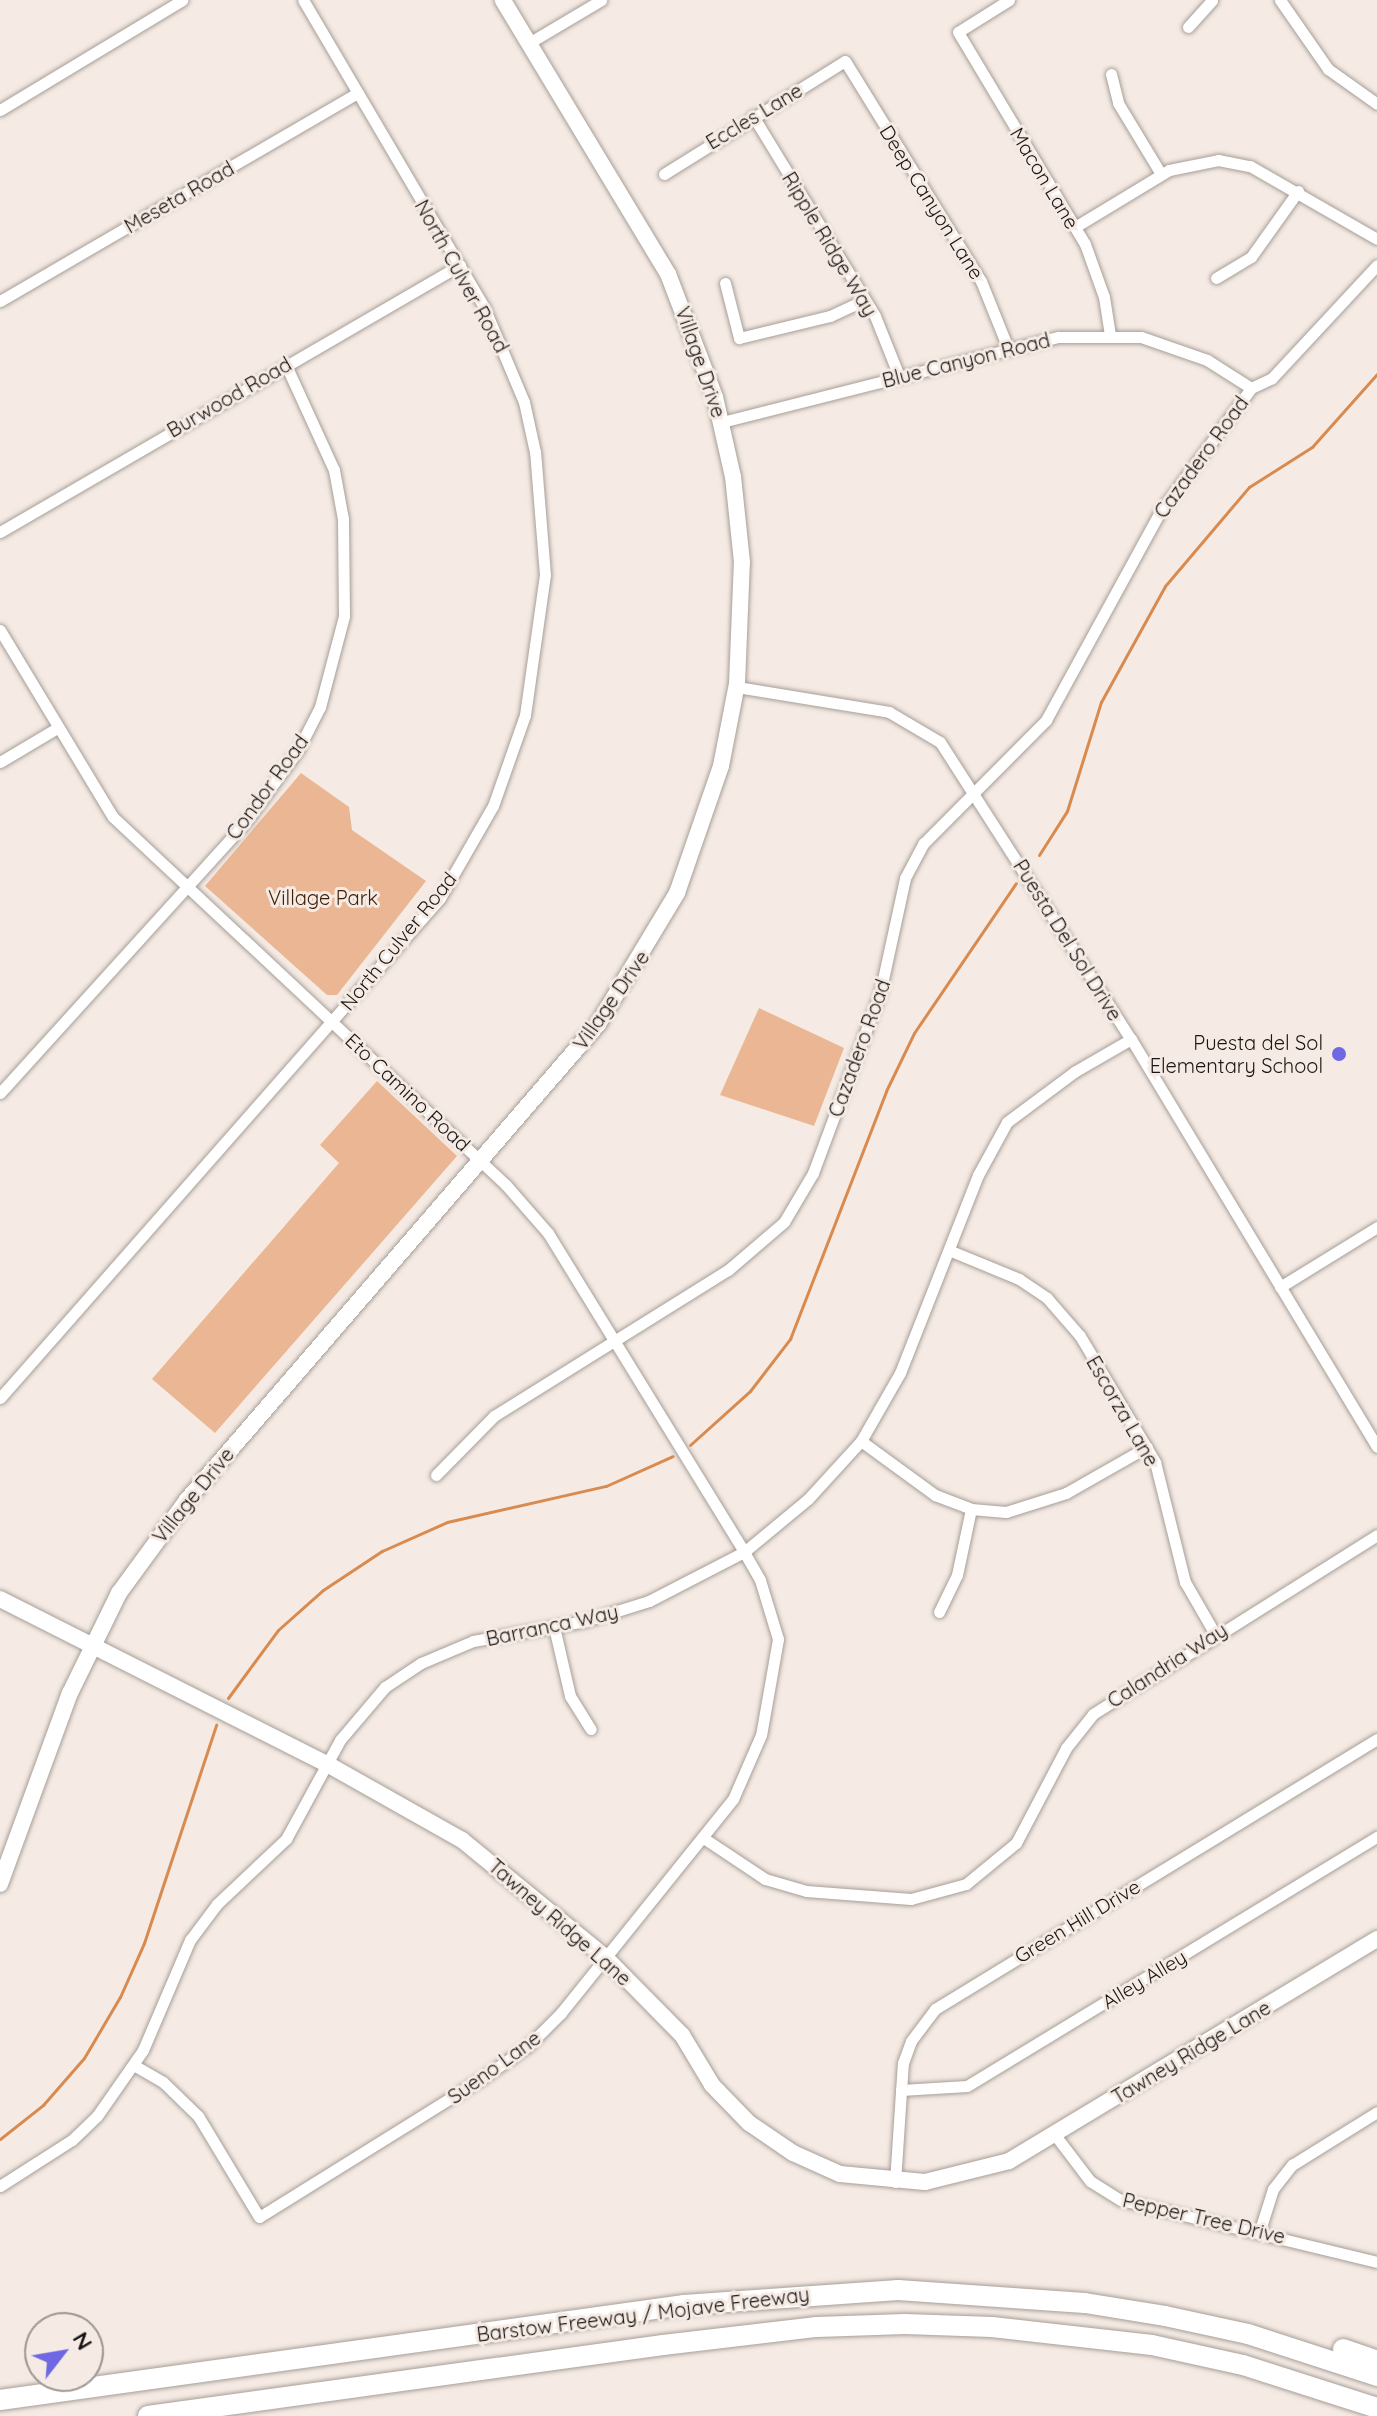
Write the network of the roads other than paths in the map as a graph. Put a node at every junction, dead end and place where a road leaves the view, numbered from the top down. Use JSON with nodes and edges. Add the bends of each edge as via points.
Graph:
{"nodes":[{"id":1,"x":182,"y":0,"type":"edge"},
{"id":2,"x":303,"y":0,"type":"edge"},
{"id":3,"x":503,"y":0,"type":"edge"},
{"id":4,"x":601,"y":0,"type":"edge"},
{"id":5,"x":1009,"y":0,"type":"edge"},
{"id":6,"x":1212,"y":0,"type":"edge"},
{"id":7,"x":1280,"y":0,"type":"edge"},
{"id":8,"x":1188,"y":27,"type":"dead end"},
{"id":9,"x":529,"y":43,"type":"junction"},
{"id":10,"x":845,"y":61,"type":"joint"},
{"id":11,"x":1111,"y":74,"type":"dead end"},
{"id":12,"x":358,"y":93,"type":"junction"},
{"id":13,"x":1377,"y":104,"type":"edge"},
{"id":14,"x":0,"y":110,"type":"edge"},
{"id":15,"x":753,"y":116,"type":"junction"},
{"id":16,"x":664,"y":174,"type":"dead end"},
{"id":17,"x":1161,"y":174,"type":"junction"},
{"id":18,"x":1298,"y":191,"type":"junction"},
{"id":19,"x":1075,"y":227,"type":"junction"},
{"id":20,"x":1377,"y":239,"type":"edge"},
{"id":21,"x":460,"y":265,"type":"junction"},
{"id":22,"x":1377,"y":265,"type":"edge"},
{"id":23,"x":1216,"y":278,"type":"dead end"},
{"id":24,"x":725,"y":283,"type":"dead end"},
{"id":25,"x":865,"y":300,"type":"junction"},
{"id":26,"x":0,"y":301,"type":"edge"},
{"id":27,"x":1110,"y":335,"type":"junction"},
{"id":28,"x":1008,"y":348,"type":"junction"},
{"id":29,"x":286,"y":365,"type":"junction"},
{"id":30,"x":899,"y":376,"type":"junction"},
{"id":31,"x":1251,"y":388,"type":"junction"},
{"id":32,"x":722,"y":422,"type":"junction"},
{"id":33,"x":0,"y":532,"type":"edge"},
{"id":34,"x":0,"y":630,"type":"edge"},
{"id":35,"x":737,"y":687,"type":"junction"},
{"id":36,"x":57,"y":728,"type":"junction"},
{"id":37,"x":0,"y":762,"type":"edge"},
{"id":38,"x":974,"y":791,"type":"junction"},
{"id":39,"x":187,"y":887,"type":"junction"},
{"id":40,"x":333,"y":1021,"type":"junction"},
{"id":41,"x":1131,"y":1039,"type":"junction"},
{"id":42,"x":0,"y":1093,"type":"edge"},
{"id":43,"x":481,"y":1161,"type":"junction"},
{"id":44,"x":1377,"y":1227,"type":"edge"},
{"id":45,"x":951,"y":1251,"type":"junction"},
{"id":46,"x":1280,"y":1287,"type":"junction"},
{"id":47,"x":616,"y":1341,"type":"junction"},
{"id":48,"x":0,"y":1398,"type":"edge"},
{"id":49,"x":861,"y":1441,"type":"junction"},
{"id":50,"x":1377,"y":1446,"type":"edge"},
{"id":51,"x":1147,"y":1447,"type":"junction"},
{"id":52,"x":436,"y":1475,"type":"dead end"},
{"id":53,"x":971,"y":1509,"type":"junction"},
{"id":54,"x":1377,"y":1535,"type":"edge"},
{"id":55,"x":744,"y":1552,"type":"junction"},
{"id":56,"x":1,"y":1602,"type":"edge"},
{"id":57,"x":939,"y":1612,"type":"dead end"},
{"id":58,"x":554,"y":1627,"type":"junction"},
{"id":59,"x":1215,"y":1634,"type":"junction"},
{"id":60,"x":90,"y":1645,"type":"junction"},
{"id":61,"x":591,"y":1729,"type":"dead end"},
{"id":62,"x":1377,"y":1739,"type":"edge"},
{"id":63,"x":327,"y":1764,"type":"junction"},
{"id":64,"x":1377,"y":1837,"type":"edge"},
{"id":65,"x":705,"y":1839,"type":"junction"},
{"id":66,"x":0,"y":1884,"type":"edge"},
{"id":67,"x":1377,"y":1939,"type":"edge"},
{"id":68,"x":605,"y":1957,"type":"junction"},
{"id":69,"x":134,"y":2065,"type":"junction"},
{"id":70,"x":901,"y":2090,"type":"junction"},
{"id":71,"x":1377,"y":2112,"type":"edge"},
{"id":72,"x":1055,"y":2135,"type":"junction"},
{"id":73,"x":895,"y":2182,"type":"junction"},
{"id":74,"x":0,"y":2186,"type":"edge"},
{"id":75,"x":1260,"y":2230,"type":"junction"},
{"id":76,"x":1377,"y":2262,"type":"edge"},
{"id":77,"x":1312,"y":2352,"type":"junction"},
{"id":78,"x":1377,"y":2361,"type":"edge"},
{"id":79,"x":1377,"y":2376,"type":"edge"},
{"id":80,"x":0,"y":2400,"type":"edge"},
{"id":81,"x":1377,"y":2408,"type":"edge"},
{"id":82,"x":148,"y":2416,"type":"edge"}],
"edges":[{"from":1,"to":14,"type":"street"},
{"from":2,"to":12,"type":"street","name":"North Culver Road"},
{"from":3,"to":9,"type":"main road","name":"Village Drive"},
{"from":4,"to":9,"type":"street"},
{"from":5,"to":19,"type":"street","name":"Macon Lane","via":[[958,32]]},
{"from":6,"to":8,"type":"street"},
{"from":7,"to":13,"type":"street","via":[[1328,69]]},
{"from":9,"to":32,"type":"main road","name":"Village Drive","via":[[668,274]]},
{"from":10,"to":15,"type":"street","name":"Eccles Lane"},
{"from":10,"to":28,"type":"street","name":"Deep Canyon Lane","via":[[981,281]]},
{"from":11,"to":17,"type":"street","via":[[1118,103]]},
{"from":12,"to":21,"type":"street","name":"North Culver Road"},
{"from":12,"to":26,"type":"street","name":"Meseta Road"},
{"from":15,"to":16,"type":"street","name":"Eccles Lane"},
{"from":15,"to":25,"type":"street","name":"Ripple Ridge Way"},
{"from":17,"to":18,"type":"street","via":[[1188,162],[1235,161]]},
{"from":17,"to":19,"type":"street"},
{"from":18,"to":20,"type":"street"},
{"from":18,"to":23,"type":"street","via":[[1251,257]]},
{"from":19,"to":27,"type":"street","name":"Macon Lane","via":[[1097,271]]},
{"from":21,"to":29,"type":"street","name":"Burwood Road"},
{"from":21,"to":40,"type":"street","name":"North Culver Road","via":[[507,358],[535,452],[545,575],[537,656],[513,757],[472,847],[440,898]]},
{"from":22,"to":31,"type":"street","name":"Cazadero Road","via":[[1272,378]]},
{"from":24,"to":25,"type":"street","via":[[739,338],[830,316]]},
{"from":25,"to":30,"type":"street","name":"Ripple Ridge Way"},
{"from":27,"to":28,"type":"street","name":"Blue Canyon Road","via":[[1058,337]]},
{"from":27,"to":31,"type":"street","name":"Blue Canyon Road","via":[[1178,347]]},
{"from":28,"to":30,"type":"street","name":"Blue Canyon Road"},
{"from":29,"to":33,"type":"street","name":"Burwood Road"},
{"from":29,"to":39,"type":"street","name":"Condor Road","via":[[334,470],[343,519],[344,616],[335,665],[298,750],[245,823]]},
{"from":30,"to":32,"type":"street","name":"Blue Canyon Road"},
{"from":31,"to":38,"type":"street","name":"Cazadero Road","via":[[1160,512],[1046,720]]},
{"from":32,"to":35,"type":"main road","name":"Village Drive","via":[[742,562]]},
{"from":34,"to":36,"type":"street","name":"Eto Camino Road"},
{"from":35,"to":38,"type":"street","name":"Puesta Del Sol Drive","via":[[870,707],[906,718],[940,742]]},
{"from":35,"to":43,"type":"main road","name":"Village Drive","via":[[701,836],[657,931],[598,1024]]},
{"from":36,"to":37,"type":"street"},
{"from":36,"to":39,"type":"street","name":"Eto Camino Road","via":[[113,817]]},
{"from":38,"to":41,"type":"street","name":"Puesta Del Sol Drive"},
{"from":38,"to":47,"type":"street","name":"Cazadero Road","via":[[937,826],[905,878],[880,993],[800,1199],[773,1235],[747,1257]]},
{"from":39,"to":40,"type":"street","name":"Eto Camino Road"},
{"from":39,"to":42,"type":"street","name":"Condor Road"},
{"from":40,"to":43,"type":"street","name":"Eto Camino Road"},
{"from":40,"to":48,"type":"street","name":"North Culver Road"},
{"from":41,"to":45,"type":"street","name":"Barranca Way","via":[[1074,1072],[1007,1122],[978,1175]]},
{"from":41,"to":46,"type":"street","name":"Puesta Del Sol Drive"},
{"from":43,"to":47,"type":"street","name":"Eto Camino Road","via":[[548,1233]]},
{"from":43,"to":60,"type":"main road","name":"Village Drive","via":[[187,1500],[119,1593]]},
{"from":44,"to":46,"type":"street"},
{"from":45,"to":49,"type":"street","name":"Barranca Way","via":[[916,1340]]},
{"from":45,"to":51,"type":"street","name":"Escorza Lane","via":[[1019,1279],[1056,1307],[1080,1336]]},
{"from":46,"to":50,"type":"street","name":"Puesta Del Sol Drive"},
{"from":47,"to":52,"type":"street","name":"Cazadero Road","via":[[494,1416]]},
{"from":47,"to":55,"type":"street","name":"Eto Camino Road"},
{"from":49,"to":53,"type":"street","via":[[935,1495]]},
{"from":49,"to":55,"type":"street","name":"Barranca Way","via":[[808,1499]]},
{"from":51,"to":53,"type":"street","via":[[1043,1504],[1006,1512]]},
{"from":51,"to":59,"type":"street","name":"Escorza Lane","via":[[1160,1476],[1185,1582]]},
{"from":53,"to":57,"type":"street","via":[[957,1575]]},
{"from":54,"to":59,"type":"street","name":"Calandria Way"},
{"from":55,"to":58,"type":"street","name":"Barranca Way","via":[[649,1601]]},
{"from":55,"to":65,"type":"street","name":"Sueno Lane","via":[[773,1612],[778,1662],[748,1769]]},
{"from":56,"to":60,"type":"main road","name":"Tawney Ridge Lane"},
{"from":58,"to":61,"type":"street","via":[[570,1696]]},
{"from":58,"to":63,"type":"street","name":"Barranca Way","via":[[473,1641],[421,1663],[369,1702]]},
{"from":59,"to":65,"type":"street","name":"Calandria Way","via":[[1093,1714],[1066,1748],[1016,1843],[988,1871],[944,1893],[880,1898],[785,1887],[735,1862]]},
{"from":60,"to":63,"type":"main road","name":"Tawney Ridge Lane"},
{"from":60,"to":66,"type":"main road","name":"Village Drive"},
{"from":62,"to":70,"type":"street","name":"Green Hill Drive","via":[[943,2004],[911,2041]]},
{"from":63,"to":68,"type":"main road","name":"Tawney Ridge Lane","via":[[462,1840]]},
{"from":63,"to":69,"type":"street","name":"Barranca Way","via":[[286,1839],[217,1904],[190,1940]]},
{"from":64,"to":70,"type":"street","name":"Alley Alley","via":[[967,2086]]},
{"from":65,"to":68,"type":"street","name":"Sueno Lane"},
{"from":67,"to":72,"type":"main road","name":"Tawney Ridge Lane"},
{"from":68,"to":69,"type":"street","name":"Sueno Lane","via":[[561,2013],[520,2052],[259,2217],[198,2116],[163,2082]]},
{"from":68,"to":73,"type":"main road","name":"Tawney Ridge Lane","via":[[682,2035],[712,2085],[760,2132],[840,2174]]},
{"from":69,"to":74,"type":"street","name":"Barranca Way","via":[[72,2140]]},
{"from":70,"to":73,"type":"street","name":"Green Hill Drive"},
{"from":71,"to":75,"type":"street","via":[[1292,2165],[1273,2189]]},
{"from":72,"to":73,"type":"main road","name":"Tawney Ridge Lane","via":[[979,2172]]},
{"from":72,"to":75,"type":"street","name":"Pepper Tree Drive","via":[[1073,2164],[1108,2194]]},
{"from":75,"to":76,"type":"street","name":"Pepper Tree Drive"},
{"from":77,"to":78,"type":"highway","via":[[1337,2347]]},
{"from":77,"to":79,"type":"highway","name":"Barstow Freeway / Mojave Freeway"},
{"from":77,"to":80,"type":"highway","name":"Barstow Freeway / Mojave Freeway","via":[[1248,2334],[1085,2303],[883,2290],[684,2305]]},
{"from":81,"to":82,"type":"highway","name":"Barstow Freeway / Mojave Freeway","via":[[1243,2365],[1152,2345],[992,2327],[905,2324],[817,2327],[663,2345]]}]}
